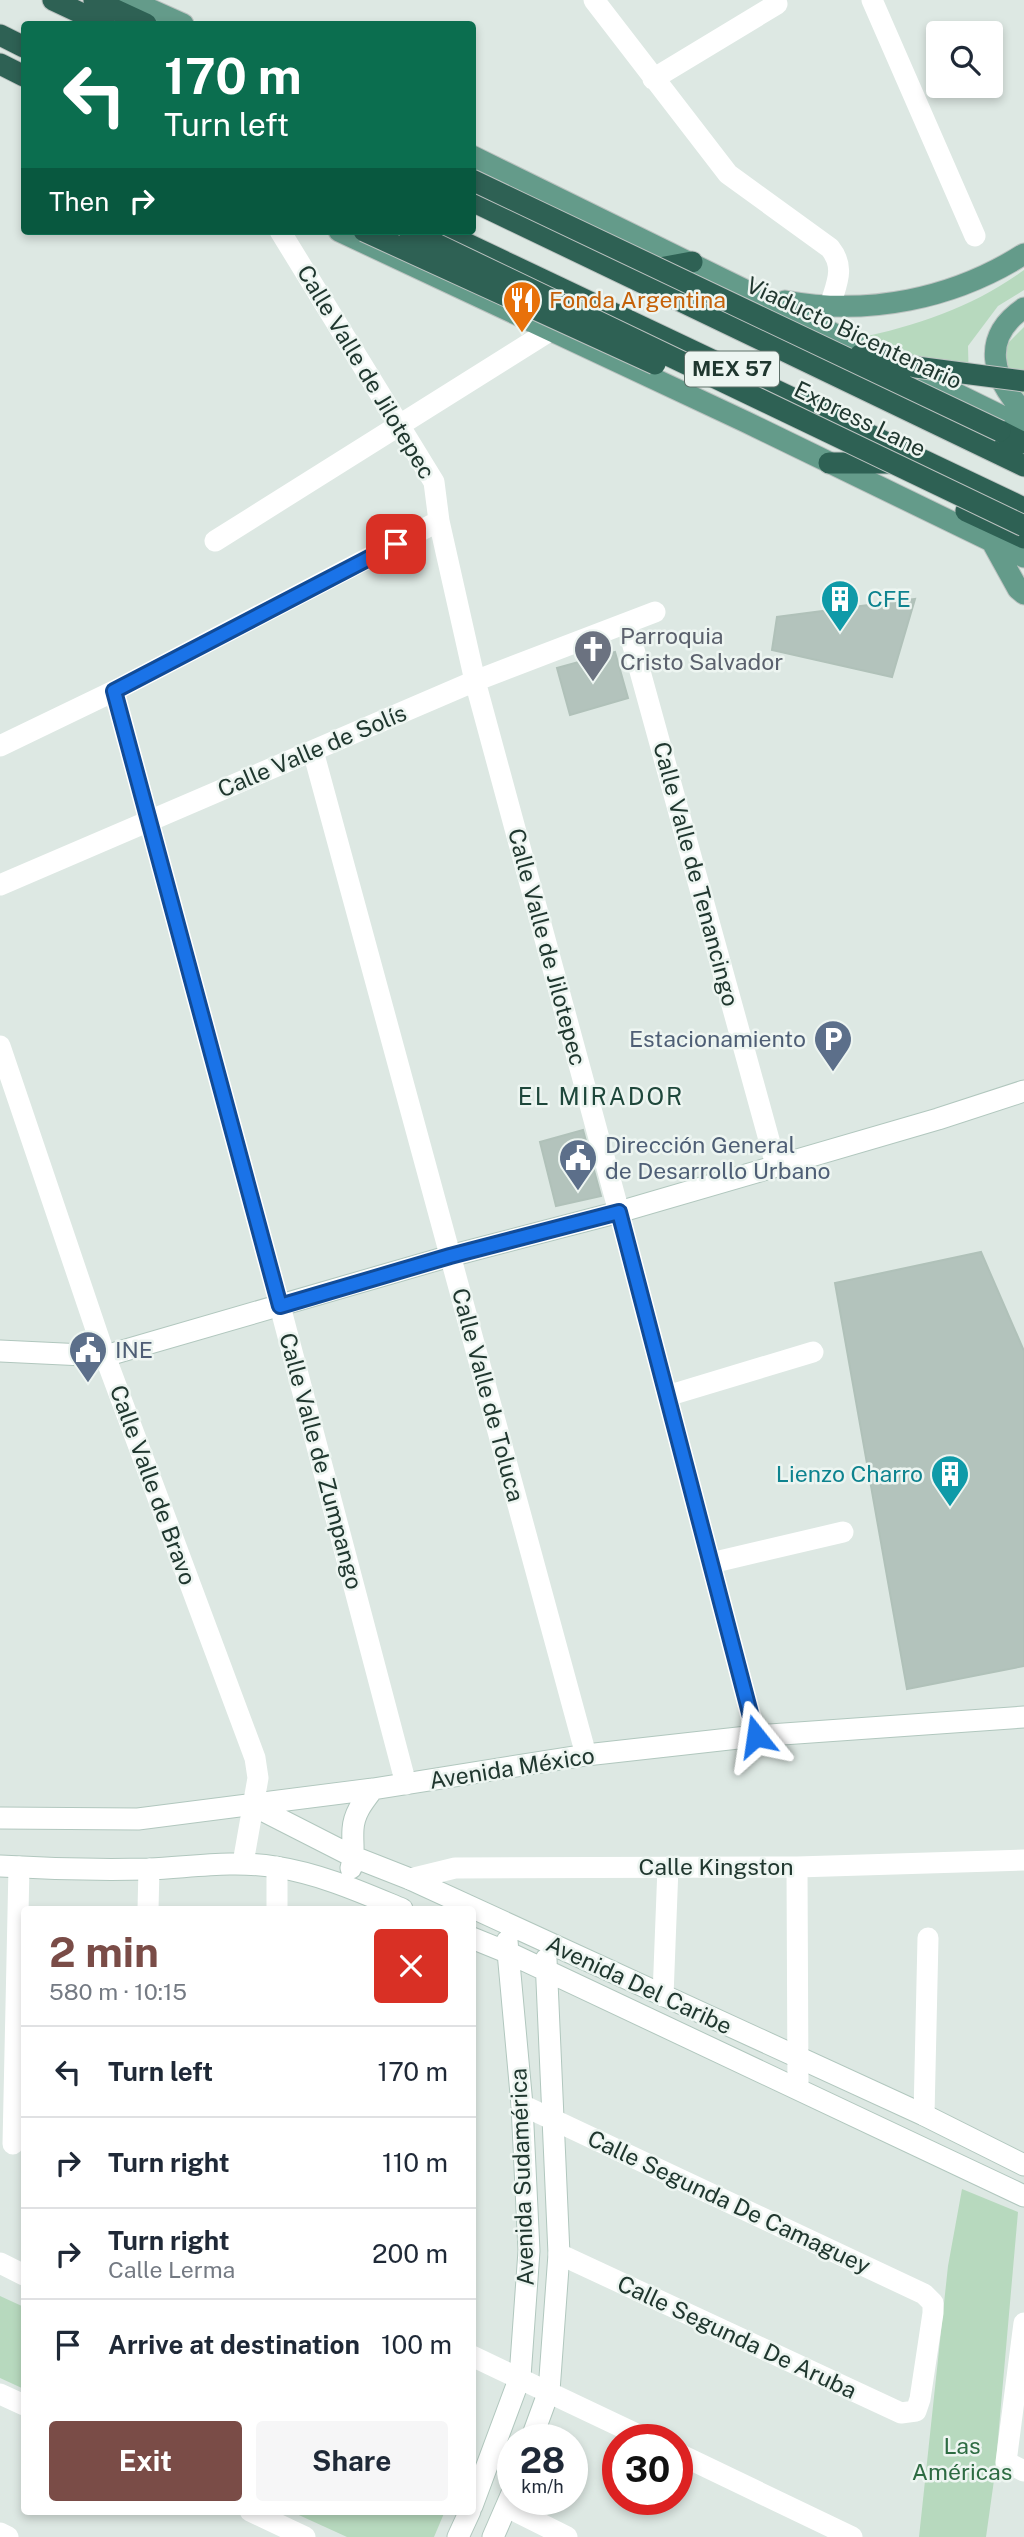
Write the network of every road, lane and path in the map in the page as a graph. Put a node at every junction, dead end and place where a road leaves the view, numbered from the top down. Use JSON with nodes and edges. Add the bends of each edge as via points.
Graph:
{"nodes":[{"id":1,"x":53,"y":0,"type":"edge"},
{"id":2,"x":77,"y":0,"type":"edge"},
{"id":3,"x":129,"y":0,"type":"edge"},
{"id":4,"x":594,"y":0,"type":"edge"},
{"id":5,"x":872,"y":0,"type":"edge"},
{"id":6,"x":777,"y":4,"type":"dead end"},
{"id":7,"x":96,"y":14,"type":"edge"},
{"id":8,"x":131,"y":21,"type":"edge"},
{"id":9,"x":176,"y":21,"type":"edge"},
{"id":10,"x":0,"y":22,"type":"edge"},
{"id":11,"x":21,"y":32,"type":"edge"},
{"id":12,"x":0,"y":35,"type":"edge"},
{"id":13,"x":21,"y":46,"type":"edge"},
{"id":14,"x":0,"y":64,"type":"edge"},
{"id":15,"x":21,"y":74,"type":"edge"},
{"id":16,"x":0,"y":75,"type":"edge"},
{"id":17,"x":653,"y":79,"type":"junction"},
{"id":18,"x":21,"y":85,"type":"edge"},
{"id":19,"x":476,"y":158,"type":"edge"},
{"id":20,"x":476,"y":182,"type":"edge"},
{"id":21,"x":476,"y":203,"type":"edge"},
{"id":22,"x":282,"y":235,"type":"edge"},
{"id":23,"x":348,"y":235,"type":"edge"},
{"id":24,"x":373,"y":235,"type":"edge"},
{"id":25,"x":417,"y":235,"type":"edge"},
{"id":26,"x":448,"y":235,"type":"edge"},
{"id":27,"x":975,"y":236,"type":"dead end"},
{"id":28,"x":1024,"y":254,"type":"edge"},
{"id":29,"x":692,"y":262,"type":"junction"},
{"id":30,"x":625,"y":274,"type":"junction"},
{"id":31,"x":761,"y":296,"type":"junction"},
{"id":32,"x":830,"y":306,"type":"junction"},
{"id":33,"x":1024,"y":308,"type":"edge"},
{"id":34,"x":551,"y":330,"type":"junction"},
{"id":35,"x":827,"y":349,"type":"junction"},
{"id":36,"x":1024,"y":381,"type":"edge"},
{"id":37,"x":1024,"y":412,"type":"edge"},
{"id":38,"x":399,"y":426,"type":"junction"},
{"id":39,"x":1024,"y":427,"type":"edge"},
{"id":40,"x":1024,"y":443,"type":"edge"},
{"id":41,"x":829,"y":463,"type":"junction"},
{"id":42,"x":929,"y":463,"type":"junction"},
{"id":43,"x":1024,"y":466,"type":"edge"},
{"id":44,"x":1024,"y":508,"type":"edge"},
{"id":45,"x":439,"y":521,"type":"junction"},
{"id":46,"x":1024,"y":526,"type":"edge"},
{"id":47,"x":1024,"y":538,"type":"edge"},
{"id":48,"x":215,"y":541,"type":"dead end"},
{"id":49,"x":992,"y":542,"type":"junction"},
{"id":50,"x":1024,"y":557,"type":"edge"},
{"id":51,"x":1024,"y":594,"type":"edge"},
{"id":52,"x":655,"y":612,"type":"dead end"},
{"id":53,"x":627,"y":624,"type":"junction"},
{"id":54,"x":475,"y":681,"type":"junction"},
{"id":55,"x":114,"y":691,"type":"junction"},
{"id":56,"x":0,"y":746,"type":"edge"},
{"id":57,"x":313,"y":751,"type":"junction"},
{"id":58,"x":150,"y":820,"type":"junction"},
{"id":59,"x":0,"y":884,"type":"edge"},
{"id":60,"x":0,"y":1046,"type":"edge"},
{"id":61,"x":1024,"y":1091,"type":"edge"},
{"id":62,"x":776,"y":1165,"type":"junction"},
{"id":63,"x":619,"y":1212,"type":"junction"},
{"id":64,"x":450,"y":1256,"type":"junction"},
{"id":65,"x":280,"y":1306,"type":"junction"},
{"id":66,"x":0,"y":1351,"type":"edge"},
{"id":67,"x":813,"y":1352,"type":"dead end"},
{"id":68,"x":106,"y":1356,"type":"junction"},
{"id":69,"x":667,"y":1396,"type":"junction"},
{"id":70,"x":843,"y":1532,"type":"dead end"},
{"id":71,"x":710,"y":1563,"type":"junction"},
{"id":72,"x":1024,"y":1717,"type":"edge"},
{"id":73,"x":756,"y":1736,"type":"junction"},
{"id":74,"x":586,"y":1755,"type":"junction"},
{"id":75,"x":406,"y":1784,"type":"junction"},
{"id":76,"x":373,"y":1790,"type":"junction"},
{"id":77,"x":254,"y":1806,"type":"junction"},
{"id":78,"x":0,"y":1818,"type":"edge"},
{"id":79,"x":354,"y":1857,"type":"junction"},
{"id":80,"x":1024,"y":1860,"type":"edge"},
{"id":81,"x":243,"y":1863,"type":"junction"},
{"id":82,"x":10,"y":1867,"type":"edge"},
{"id":83,"x":276,"y":1867,"type":"junction"},
{"id":84,"x":668,"y":1867,"type":"junction"},
{"id":85,"x":797,"y":1867,"type":"junction"},
{"id":86,"x":149,"y":1869,"type":"junction"},
{"id":87,"x":410,"y":1879,"type":"junction"},
{"id":88,"x":345,"y":1885,"type":"junction"},
{"id":89,"x":148,"y":1906,"type":"edge"},
{"id":90,"x":276,"y":1906,"type":"edge"},
{"id":91,"x":395,"y":1906,"type":"edge"},
{"id":92,"x":468,"y":1906,"type":"edge"},
{"id":93,"x":476,"y":1910,"type":"edge"},
{"id":94,"x":506,"y":1924,"type":"junction"},
{"id":95,"x":928,"y":1938,"type":"dead end"},
{"id":96,"x":476,"y":1940,"type":"edge"},
{"id":97,"x":544,"y":1941,"type":"junction"},
{"id":98,"x":509,"y":1952,"type":"junction"},
{"id":99,"x":547,"y":1970,"type":"junction"},
{"id":100,"x":663,"y":1996,"type":"junction"},
{"id":101,"x":798,"y":2059,"type":"junction"},
{"id":102,"x":798,"y":2088,"type":"junction"},
{"id":103,"x":522,"y":2105,"type":"junction"},
{"id":104,"x":924,"y":2115,"type":"junction"},
{"id":105,"x":555,"y":2120,"type":"junction"},
{"id":106,"x":12,"y":2144,"type":"edge"},
{"id":107,"x":1024,"y":2165,"type":"edge"},
{"id":108,"x":1024,"y":2196,"type":"edge"},
{"id":109,"x":559,"y":2254,"type":"junction"},
{"id":110,"x":0,"y":2263,"type":"edge"},
{"id":111,"x":21,"y":2274,"type":"edge"},
{"id":112,"x":1023,"y":2334,"type":"edge"},
{"id":113,"x":476,"y":2358,"type":"edge"},
{"id":114,"x":520,"y":2377,"type":"junction"},
{"id":115,"x":549,"y":2391,"type":"junction"},
{"id":116,"x":0,"y":2394,"type":"edge"},
{"id":117,"x":21,"y":2404,"type":"edge"},
{"id":118,"x":916,"y":2411,"type":"joint"},
{"id":119,"x":537,"y":2424,"type":"edge"},
{"id":120,"x":616,"y":2424,"type":"edge"},
{"id":121,"x":693,"y":2461,"type":"edge"},
{"id":122,"x":1015,"y":2466,"type":"edge"},
{"id":123,"x":476,"y":2493,"type":"edge"},
{"id":124,"x":258,"y":2515,"type":"edge"},
{"id":125,"x":468,"y":2515,"type":"edge"},
{"id":126,"x":502,"y":2515,"type":"edge"},
{"id":127,"x":534,"y":2515,"type":"edge"},
{"id":128,"x":0,"y":2533,"type":"edge"},
{"id":129,"x":8,"y":2537,"type":"edge"},
{"id":130,"x":305,"y":2537,"type":"edge"},
{"id":131,"x":458,"y":2537,"type":"edge"},
{"id":132,"x":492,"y":2537,"type":"edge"},
{"id":133,"x":567,"y":2537,"type":"edge"},
{"id":134,"x":852,"y":2537,"type":"edge"}],
"edges":[{"from":1,"to":7,"type":"highway"},
{"from":2,"to":7,"type":"highway"},
{"from":3,"to":9,"type":"main road"},
{"from":4,"to":17,"type":"street"},
{"from":5,"to":27,"type":"street"},
{"from":6,"to":17,"type":"street"},
{"from":7,"to":8,"type":"highway"},
{"from":10,"to":11,"type":"highway"},
{"from":12,"to":13,"type":"highway"},
{"from":14,"to":15,"type":"highway"},
{"from":16,"to":18,"type":"main road"},
{"from":17,"to":32,"type":"street","via":[[728,174],[838,258],[840,271]]},
{"from":19,"to":29,"type":"main road"},
{"from":20,"to":35,"type":"highway","name":"Viaducto Bicentenario","bridge":true},
{"from":21,"to":30,"type":"highway","number":"MEX 57"},
{"from":22,"to":38,"type":"street","name":"Calle Valle de Jilotepec"},
{"from":23,"to":34,"type":"main road"},
{"from":24,"to":47,"type":"highway","bridge":true,"via":[[794,426]]},
{"from":25,"to":46,"type":"highway","name":"Express Lane","bridge":true},
{"from":26,"to":42,"type":"highway","number":"MEX 57"},
{"from":28,"to":32,"type":"main road","via":[[991,274],[943,292],[894,303]]},
{"from":29,"to":30,"type":"highway"},
{"from":29,"to":31,"type":"main road"},
{"from":30,"to":43,"type":"highway","number":"MEX 57"},
{"from":31,"to":32,"type":"main road"},
{"from":31,"to":39,"type":"main road"},
{"from":33,"to":37,"type":"main road","via":[[1002,327],[994,361],[1001,381]]},
{"from":34,"to":38,"type":"street"},
{"from":34,"to":41,"type":"main road"},
{"from":35,"to":36,"type":"highway","bridge":true},
{"from":35,"to":40,"type":"highway","name":"Viaducto Bicentenario","bridge":true},
{"from":38,"to":45,"type":"street","name":"Calle Valle de Jilotepec","via":[[434,482]]},
{"from":38,"to":48,"type":"street"},
{"from":41,"to":42,"type":"highway"},
{"from":41,"to":49,"type":"main road"},
{"from":42,"to":44,"type":"highway","number":"MEX 57"},
{"from":45,"to":54,"type":"street","name":"Calle Valle de Jilotepec"},
{"from":45,"to":55,"type":"street"},
{"from":49,"to":50,"type":"main road"},
{"from":49,"to":51,"type":"main road"},
{"from":52,"to":53,"type":"street","name":"Calle Valle de Solís"},
{"from":53,"to":54,"type":"street","name":"Calle Valle de Solís"},
{"from":53,"to":62,"type":"street","name":"Calle Valle de Tenancingo"},
{"from":54,"to":57,"type":"street","name":"Calle Valle de Solís"},
{"from":54,"to":63,"type":"street","name":"Calle Valle de Jilotepec"},
{"from":55,"to":56,"type":"street"},
{"from":55,"to":58,"type":"street","name":"Calle Valle de Zumpango"},
{"from":57,"to":58,"type":"street","name":"Calle Valle de Solís"},
{"from":57,"to":64,"type":"street","name":"Calle Valle de Toluca"},
{"from":58,"to":59,"type":"street","name":"Calle Valle de Solís"},
{"from":58,"to":65,"type":"street","name":"Calle Valle de Zumpango"},
{"from":60,"to":68,"type":"street","name":"Calle Valle de Bravo"},
{"from":61,"to":62,"type":"street"},
{"from":62,"to":63,"type":"street"},
{"from":63,"to":64,"type":"street"},
{"from":63,"to":69,"type":"street","name":"Calle Valle de Jilotepec"},
{"from":64,"to":65,"type":"street"},
{"from":64,"to":74,"type":"street","name":"Calle Valle de Toluca"},
{"from":65,"to":68,"type":"street"},
{"from":65,"to":75,"type":"street","name":"Calle Valle de Zumpango"},
{"from":66,"to":68,"type":"street"},
{"from":67,"to":69,"type":"street"},
{"from":68,"to":77,"type":"street","name":"Calle Valle de Bravo","via":[[255,1758]]},
{"from":69,"to":71,"type":"street","name":"Calle Valle de Jilotepec"},
{"from":70,"to":71,"type":"street"},
{"from":71,"to":73,"type":"street","name":"Calle Valle de Jilotepec"},
{"from":72,"to":73,"type":"street","name":"Avenida México"},
{"from":73,"to":74,"type":"street","name":"Avenida México"},
{"from":74,"to":75,"type":"street","name":"Avenida México"},
{"from":75,"to":76,"type":"street","name":"Avenida México"},
{"from":76,"to":77,"type":"street","name":"Avenida México"},
{"from":76,"to":79,"type":"street","via":[[356,1816]]},
{"from":77,"to":78,"type":"street","name":"Avenida México","via":[[138,1819]]},
{"from":77,"to":79,"type":"street","name":"Avenida Del Caribe"},
{"from":77,"to":81,"type":"street","name":"Calle Valle de Bravo"},
{"from":79,"to":87,"type":"street","name":"Avenida Del Caribe"},
{"from":79,"to":88,"type":"street"},
{"from":80,"to":85,"type":"street","name":"Calle Kingston"},
{"from":81,"to":83,"type":"street"},
{"from":81,"to":86,"type":"street"},
{"from":82,"to":86,"type":"street"},
{"from":82,"to":106,"type":"street"},
{"from":83,"to":88,"type":"street"},
{"from":83,"to":90,"type":"street"},
{"from":84,"to":85,"type":"street","name":"Calle Kingston"},
{"from":84,"to":87,"type":"street","name":"Calle Kingston","via":[[454,1868]]},
{"from":84,"to":100,"type":"street"},
{"from":85,"to":101,"type":"street"},
{"from":86,"to":89,"type":"street"},
{"from":87,"to":92,"type":"street","name":"Avenida Del Caribe"},
{"from":88,"to":91,"type":"street"},
{"from":93,"to":94,"type":"street","name":"Avenida Del Caribe"},
{"from":94,"to":97,"type":"street","name":"Avenida Del Caribe"},
{"from":94,"to":98,"type":"street","name":"Avenida Sudamérica"},
{"from":95,"to":104,"type":"street"},
{"from":96,"to":98,"type":"street","name":"Avenida Del Caribe"},
{"from":97,"to":99,"type":"street","name":"Avenida Sudamérica"},
{"from":97,"to":100,"type":"street","name":"Avenida Del Caribe"},
{"from":98,"to":99,"type":"street","name":"Avenida Del Caribe"},
{"from":98,"to":103,"type":"street","name":"Avenida Sudamérica"},
{"from":99,"to":102,"type":"street","name":"Avenida Del Caribe"},
{"from":99,"to":105,"type":"street","name":"Avenida Sudamérica"},
{"from":100,"to":101,"type":"street","name":"Avenida Del Caribe"},
{"from":101,"to":102,"type":"street"},
{"from":101,"to":104,"type":"street","name":"Avenida Del Caribe"},
{"from":102,"to":108,"type":"street","name":"Avenida Del Caribe"},
{"from":103,"to":105,"type":"street","name":"Calle Segunda De Camaguey"},
{"from":103,"to":114,"type":"street","name":"Avenida Sudamérica","via":[[529,2251]]},
{"from":104,"to":107,"type":"street","name":"Avenida Del Caribe"},
{"from":105,"to":109,"type":"street","name":"Avenida Sudamérica"},
{"from":105,"to":118,"type":"street","name":"Calle Segunda De Camaguey","via":[[925,2294],[933,2302]]},
{"from":109,"to":115,"type":"street","name":"Avenida Sudamérica"},
{"from":109,"to":118,"type":"street","name":"Calle Segunda De Aruba","via":[[901,2413]]},
{"from":110,"to":111,"type":"street"},
{"from":112,"to":122,"type":"street"},
{"from":113,"to":114,"type":"street"},
{"from":114,"to":115,"type":"street"},
{"from":114,"to":123,"type":"street","name":"Avenida Sudamérica"},
{"from":115,"to":119,"type":"street","name":"Avenida Sudamérica"},
{"from":115,"to":120,"type":"street"},
{"from":116,"to":117,"type":"street"},
{"from":121,"to":134,"type":"street"},
{"from":124,"to":130,"type":"street"},
{"from":125,"to":131,"type":"street"},
{"from":126,"to":132,"type":"street"},
{"from":127,"to":133,"type":"street"},
{"from":128,"to":129,"type":"street"}]}
